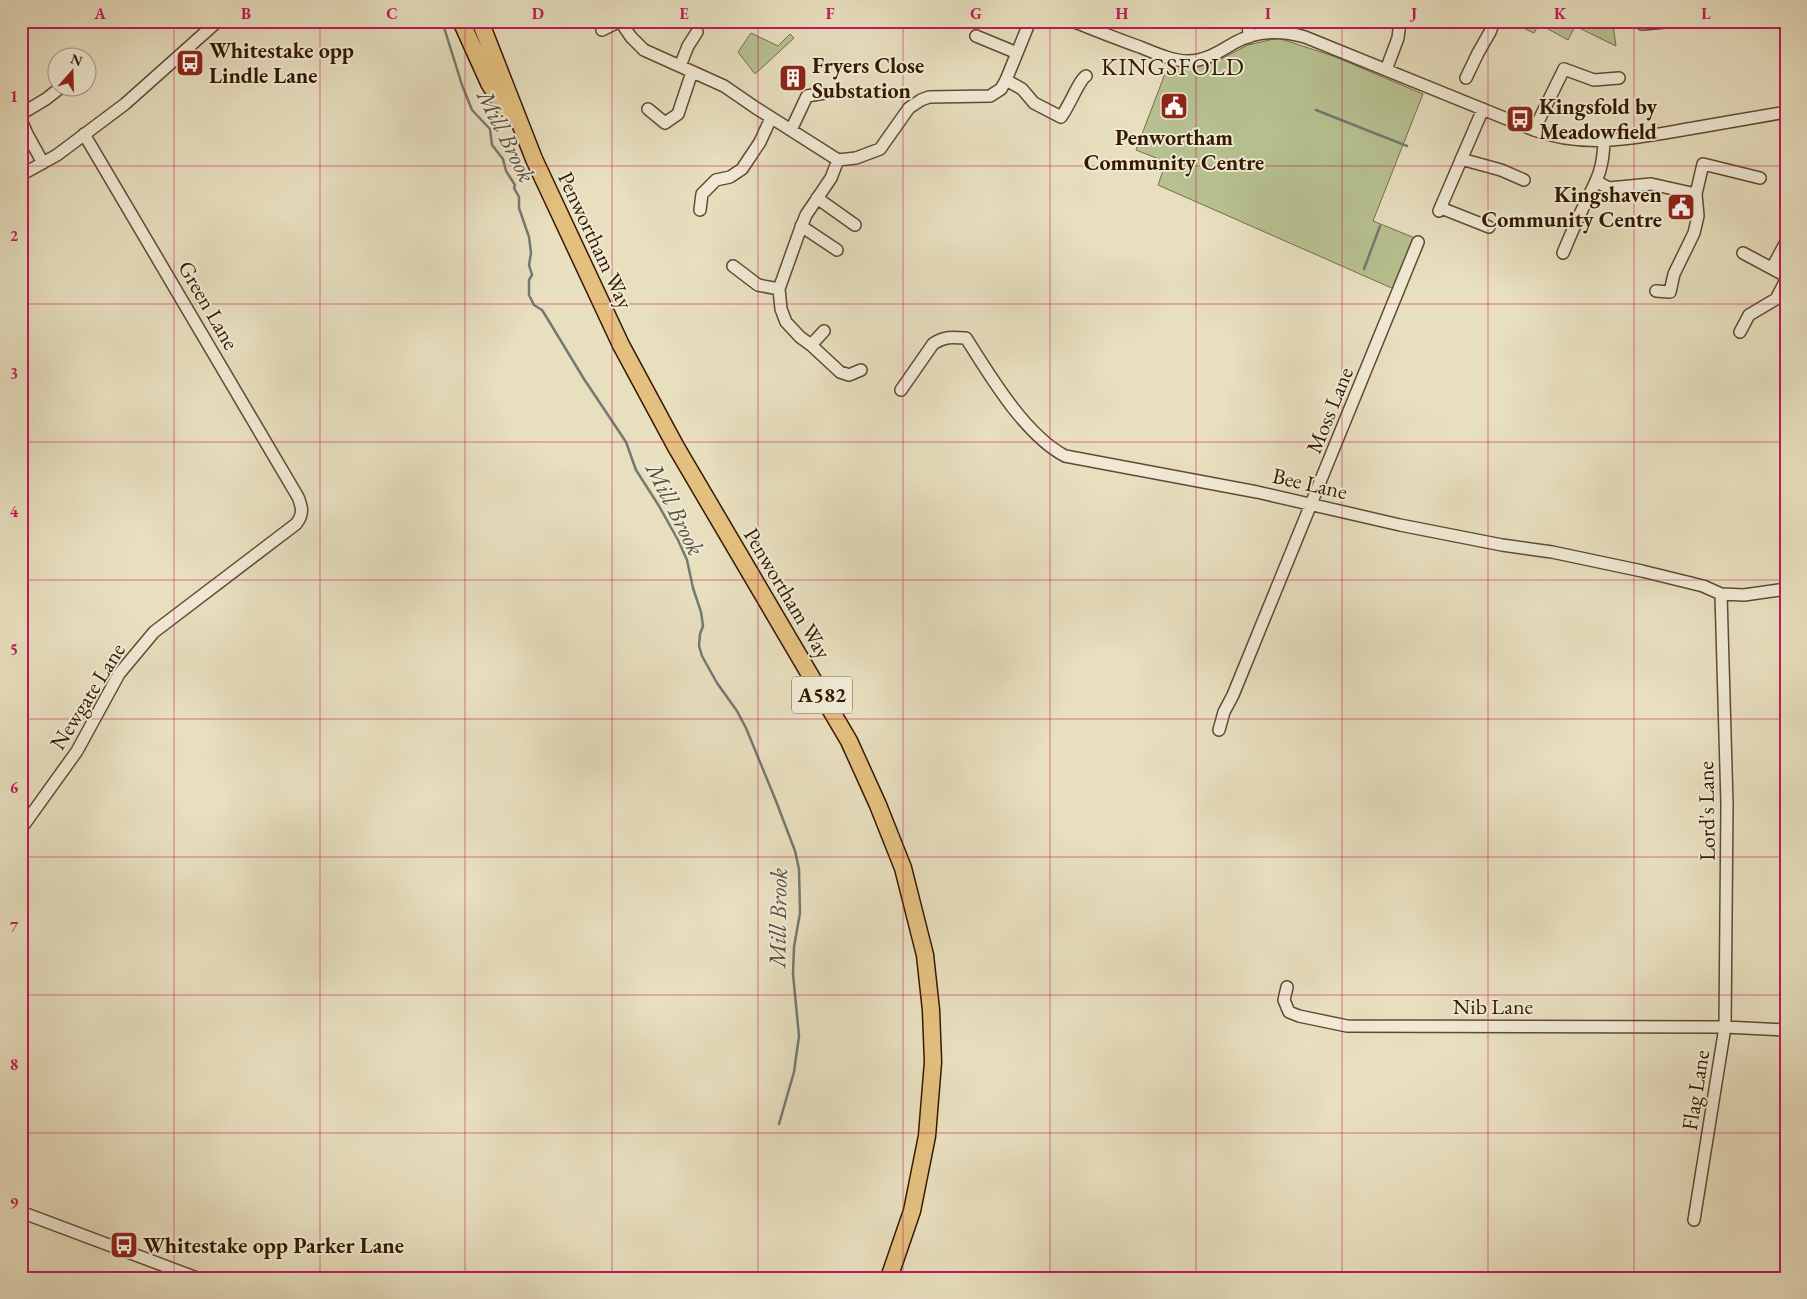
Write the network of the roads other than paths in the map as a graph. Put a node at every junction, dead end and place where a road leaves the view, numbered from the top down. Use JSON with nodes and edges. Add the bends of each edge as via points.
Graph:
{"nodes":[{"id":1,"x":218,"y":21,"type":"edge"},
{"id":2,"x":461,"y":21,"type":"edge"},
{"id":3,"x":480,"y":21,"type":"edge"},
{"id":4,"x":620,"y":21,"type":"edge"},
{"id":5,"x":1030,"y":21,"type":"edge"},
{"id":6,"x":1072,"y":21,"type":"edge"},
{"id":7,"x":1248,"y":21,"type":"edge"},
{"id":8,"x":1400,"y":21,"type":"edge"},
{"id":9,"x":1494,"y":21,"type":"edge"},
{"id":10,"x":1678,"y":21,"type":"edge"},
{"id":11,"x":1085,"y":24,"type":"edge"},
{"id":12,"x":1642,"y":24,"type":"dead end"},
{"id":13,"x":602,"y":30,"type":"dead end"},
{"id":14,"x":697,"y":32,"type":"dead end"},
{"id":15,"x":976,"y":36,"type":"dead end"},
{"id":16,"x":1250,"y":37,"type":"junction"},
{"id":17,"x":1016,"y":53,"type":"junction"},
{"id":18,"x":680,"y":66,"type":"junction"},
{"id":19,"x":1386,"y":70,"type":"junction"},
{"id":20,"x":692,"y":72,"type":"junction"},
{"id":21,"x":1086,"y":76,"type":"dead end"},
{"id":22,"x":1466,"y":78,"type":"dead end"},
{"id":23,"x":1619,"y":78,"type":"dead end"},
{"id":24,"x":1006,"y":80,"type":"junction"},
{"id":25,"x":825,"y":93,"type":"dead end"},
{"id":26,"x":48,"y":97,"type":"edge"},
{"id":27,"x":648,"y":109,"type":"dead end"},
{"id":28,"x":1483,"y":109,"type":"junction"},
{"id":29,"x":1786,"y":112,"type":"edge"},
{"id":30,"x":21,"y":114,"type":"edge"},
{"id":31,"x":771,"y":118,"type":"junction"},
{"id":32,"x":21,"y":120,"type":"edge"},
{"id":33,"x":791,"y":130,"type":"junction"},
{"id":34,"x":1534,"y":130,"type":"junction"},
{"id":35,"x":84,"y":134,"type":"junction"},
{"id":36,"x":1604,"y":141,"type":"junction"},
{"id":37,"x":534,"y":159,"type":"junction"},
{"id":38,"x":1461,"y":159,"type":"junction"},
{"id":39,"x":838,"y":160,"type":"junction"},
{"id":40,"x":43,"y":163,"type":"junction"},
{"id":41,"x":21,"y":175,"type":"edge"},
{"id":42,"x":1760,"y":178,"type":"dead end"},
{"id":43,"x":1524,"y":180,"type":"dead end"},
{"id":44,"x":1596,"y":182,"type":"junction"},
{"id":45,"x":1696,"y":194,"type":"junction"},
{"id":46,"x":816,"y":198,"type":"junction"},
{"id":47,"x":700,"y":210,"type":"dead end"},
{"id":48,"x":855,"y":225,"type":"dead end"},
{"id":49,"x":801,"y":226,"type":"junction"},
{"id":50,"x":1488,"y":227,"type":"dead end"},
{"id":51,"x":1418,"y":242,"type":"dead end"},
{"id":52,"x":1786,"y":242,"type":"edge"},
{"id":53,"x":837,"y":250,"type":"dead end"},
{"id":54,"x":1563,"y":253,"type":"dead end"},
{"id":55,"x":1743,"y":253,"type":"dead end"},
{"id":56,"x":733,"y":266,"type":"dead end"},
{"id":57,"x":1772,"y":268,"type":"junction"},
{"id":58,"x":1786,"y":276,"type":"edge"},
{"id":59,"x":1786,"y":280,"type":"edge"},
{"id":60,"x":779,"y":289,"type":"junction"},
{"id":61,"x":1656,"y":292,"type":"dead end"},
{"id":62,"x":824,"y":332,"type":"dead end"},
{"id":63,"x":1740,"y":332,"type":"dead end"},
{"id":64,"x":812,"y":345,"type":"junction"},
{"id":65,"x":861,"y":370,"type":"dead end"},
{"id":66,"x":901,"y":390,"type":"dead end"},
{"id":67,"x":298,"y":497,"type":"joint"},
{"id":68,"x":1312,"y":503,"type":"junction"},
{"id":69,"x":1786,"y":589,"type":"edge"},
{"id":70,"x":1721,"y":594,"type":"junction"},
{"id":71,"x":1219,"y":730,"type":"dead end"},
{"id":72,"x":21,"y":829,"type":"edge"},
{"id":73,"x":1287,"y":987,"type":"dead end"},
{"id":74,"x":1725,"y":1027,"type":"junction"},
{"id":75,"x":1786,"y":1030,"type":"edge"},
{"id":76,"x":21,"y":1212,"type":"edge"},
{"id":77,"x":1694,"y":1220,"type":"dead end"},
{"id":78,"x":197,"y":1278,"type":"edge"},
{"id":79,"x":889,"y":1278,"type":"edge"}],
"edges":[{"from":1,"to":35,"type":"street","via":[[125,104]]},
{"from":2,"to":37,"type":"highway","name":"Penwortham Way","number":"A582","via":[[489,83]]},
{"from":3,"to":37,"type":"highway","name":"Penwortham Way","number":"A582"},
{"from":4,"to":13,"type":"street"},
{"from":4,"to":18,"type":"street","via":[[644,50]]},
{"from":5,"to":17,"type":"street"},
{"from":6,"to":11,"type":"street"},
{"from":7,"to":16,"type":"street"},
{"from":8,"to":19,"type":"street","via":[[1398,38]]},
{"from":9,"to":22,"type":"street"},
{"from":10,"to":12,"type":"street"},
{"from":11,"to":16,"type":"street","via":[[1166,57],[1187,61],[1200,60]]},
{"from":14,"to":18,"type":"street"},
{"from":15,"to":17,"type":"street"},
{"from":16,"to":19,"type":"street","via":[[1274,31],[1295,34]]},
{"from":17,"to":24,"type":"street"},
{"from":18,"to":20,"type":"street"},
{"from":19,"to":28,"type":"street"},
{"from":20,"to":27,"type":"street","via":[[678,114],[665,123]]},
{"from":20,"to":31,"type":"street","via":[[724,86]]},
{"from":21,"to":24,"type":"street","via":[[1062,116],[1034,103],[1022,89]]},
{"from":23,"to":34,"type":"street","via":[[1594,80],[1564,69]]},
{"from":24,"to":39,"type":"street","via":[[1001,89],[990,96],[929,97],[921,100],[909,108],[880,149],[856,158]]},
{"from":25,"to":33,"type":"street","via":[[803,92]]},
{"from":26,"to":30,"type":"street"},
{"from":28,"to":34,"type":"street"},
{"from":28,"to":38,"type":"street"},
{"from":29,"to":36,"type":"street"},
{"from":31,"to":33,"type":"street"},
{"from":31,"to":47,"type":"street","via":[[742,169],[730,177],[716,180],[702,194]]},
{"from":32,"to":40,"type":"street"},
{"from":33,"to":39,"type":"street"},
{"from":34,"to":36,"type":"street","via":[[1553,137]]},
{"from":35,"to":40,"type":"street"},
{"from":35,"to":67,"type":"street","name":"Green Lane"},
{"from":36,"to":44,"type":"street","via":[[1604,158]]},
{"from":37,"to":79,"type":"highway","name":"Penwortham Way","number":"A582","via":[[621,345],[671,439],[849,741],[903,868],[924,955],[933,1062],[922,1165],[912,1211]]},
{"from":38,"to":43,"type":"street"},
{"from":38,"to":50,"type":"street","via":[[1440,209]]},
{"from":39,"to":46,"type":"street","via":[[831,178]]},
{"from":40,"to":41,"type":"street"},
{"from":42,"to":45,"type":"street","via":[[1704,164]]},
{"from":44,"to":45,"type":"street","via":[[1608,188],[1651,184]]},
{"from":44,"to":54,"type":"street"},
{"from":45,"to":61,"type":"street","via":[[1696,224],[1674,274],[1670,297]]},
{"from":46,"to":48,"type":"street"},
{"from":46,"to":49,"type":"street"},
{"from":49,"to":53,"type":"street"},
{"from":49,"to":60,"type":"street"},
{"from":51,"to":68,"type":"street","name":"Moss Lane"},
{"from":52,"to":57,"type":"street"},
{"from":55,"to":57,"type":"street"},
{"from":56,"to":60,"type":"street","via":[[758,285]]},
{"from":57,"to":58,"type":"street"},
{"from":59,"to":63,"type":"street","via":[[1776,299],[1749,315]]},
{"from":60,"to":64,"type":"street","via":[[780,309],[786,322]]},
{"from":62,"to":64,"type":"street"},
{"from":64,"to":65,"type":"street","via":[[840,372],[849,375]]},
{"from":66,"to":68,"type":"street","name":"Bee Lane","via":[[933,344],[950,337],[966,338],[1022,419],[1052,450],[1065,456]]},
{"from":67,"to":72,"type":"street","name":"Newgate Lane","via":[[302,514],[296,524],[154,632],[119,674],[76,751]]},
{"from":68,"to":70,"type":"street","name":"Bee Lane","via":[[1400,525],[1642,571],[1703,586]]},
{"from":68,"to":71,"type":"street","name":"Moss Lane"},
{"from":69,"to":70,"type":"street","name":"Bee Lane","via":[[1744,595]]},
{"from":70,"to":74,"type":"street","name":"Lord's Lane","via":[[1727,804]]},
{"from":73,"to":74,"type":"street","name":"Nib Lane","via":[[1284,1000],[1289,1012],[1347,1026]]},
{"from":74,"to":75,"type":"street","name":"Flag Lane"},
{"from":74,"to":77,"type":"street","name":"Flag Lane"},
{"from":76,"to":78,"type":"street"}]}
